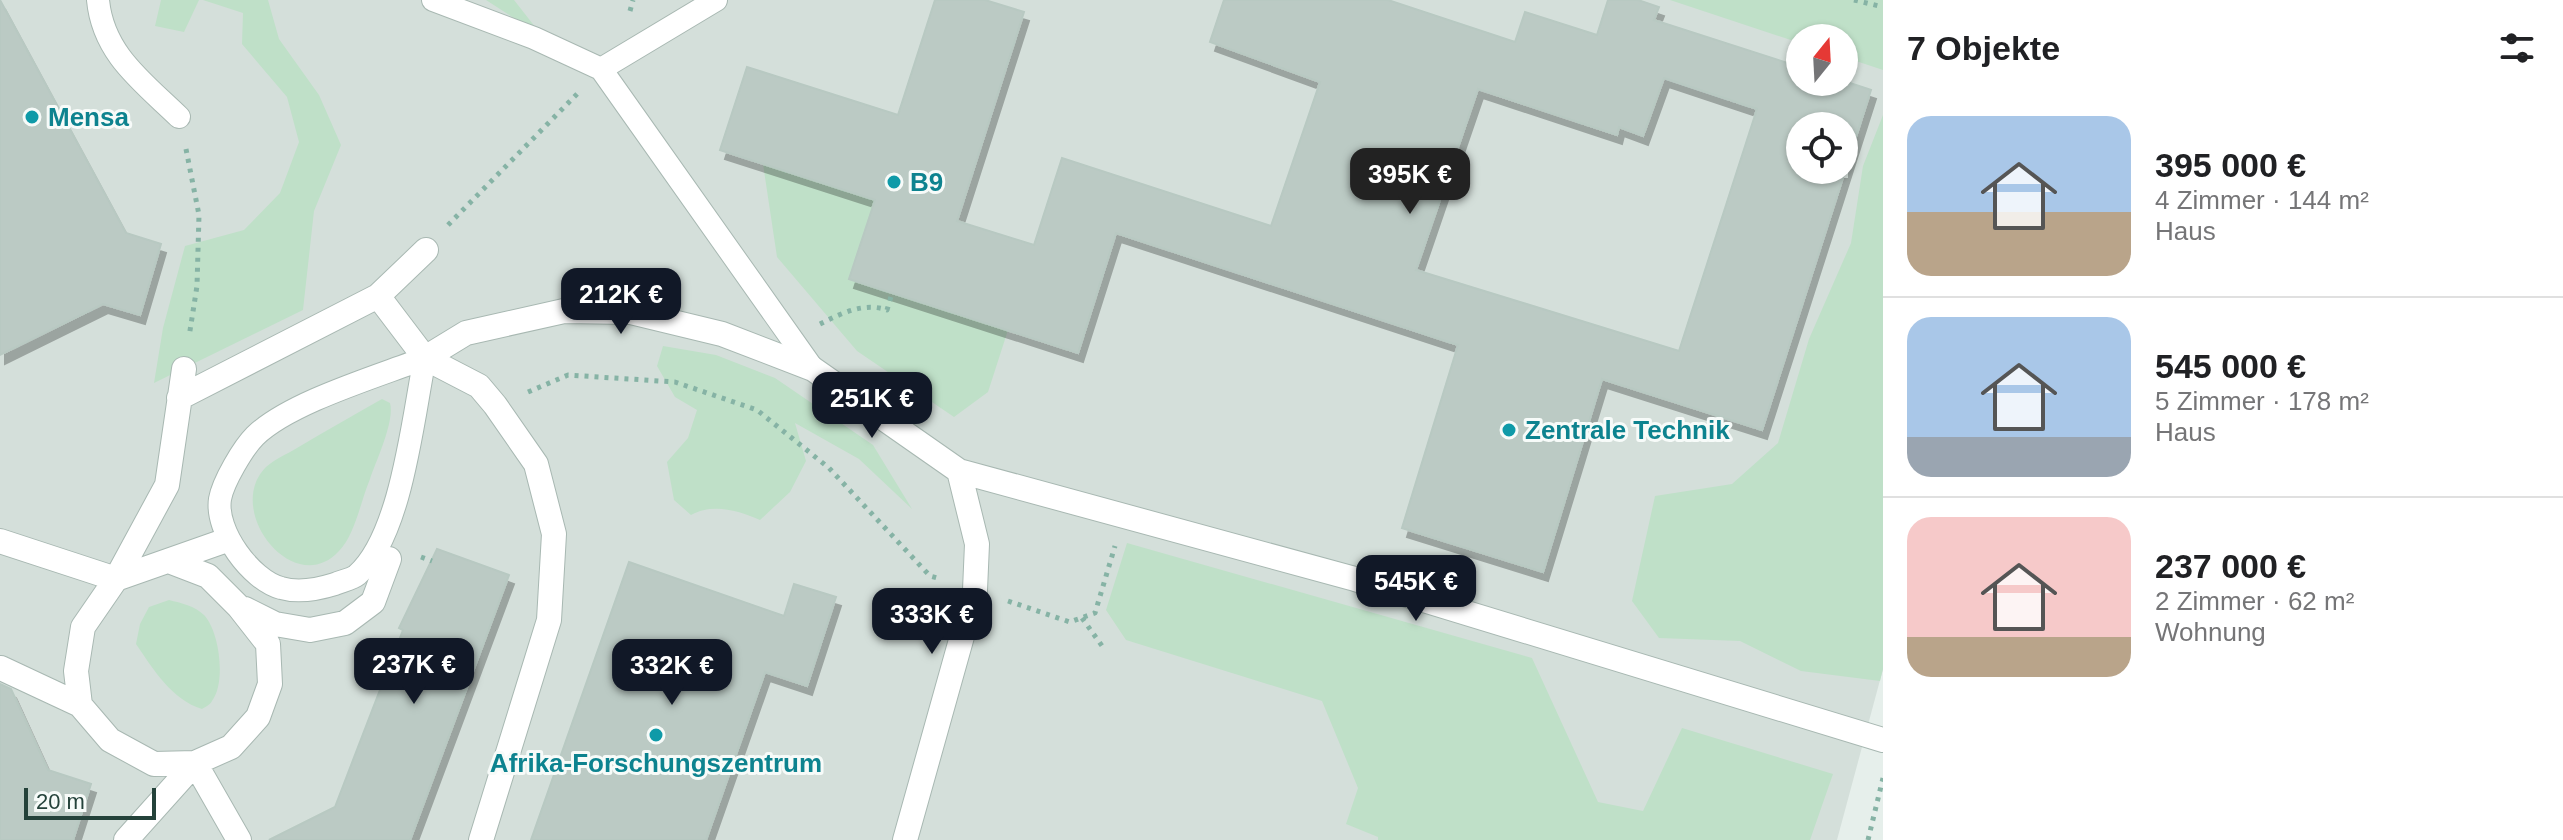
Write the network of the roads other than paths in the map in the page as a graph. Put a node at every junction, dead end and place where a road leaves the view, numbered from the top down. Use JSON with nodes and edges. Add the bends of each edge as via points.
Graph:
{"nodes":[{"id":1,"x":98,"y":0,"type":"edge"},
{"id":2,"x":433,"y":0,"type":"edge"},
{"id":3,"x":716,"y":0,"type":"edge"},
{"id":4,"x":601,"y":69,"type":"junction"},
{"id":5,"x":179,"y":117,"type":"road end"},
{"id":6,"x":426,"y":250,"type":"road end"},
{"id":7,"x":378,"y":296,"type":"junction"},
{"id":8,"x":425,"y":358,"type":"junction"},
{"id":9,"x":184,"y":369,"type":"road end"},
{"id":10,"x":813,"y":369,"type":"junction"},
{"id":11,"x":179,"y":398,"type":"junction"},
{"id":12,"x":959,"y":471,"type":"junction"},
{"id":13,"x":227,"y":540,"type":"junction"},
{"id":14,"x":0,"y":541,"type":"edge"},
{"id":15,"x":389,"y":559,"type":"dead end"},
{"id":16,"x":169,"y":561,"type":"junction"},
{"id":17,"x":116,"y":579,"type":"junction"},
{"id":18,"x":239,"y":607,"type":"junction"},
{"id":19,"x":1,"y":668,"type":"edge"},
{"id":20,"x":80,"y":705,"type":"junction"},
{"id":21,"x":1883,"y":740,"type":"edge"},
{"id":22,"x":195,"y":763,"type":"junction"},
{"id":23,"x":126,"y":840,"type":"edge"},
{"id":24,"x":239,"y":840,"type":"edge"},
{"id":25,"x":481,"y":840,"type":"edge"},
{"id":26,"x":905,"y":840,"type":"edge"}],
"edges":[{"from":1,"to":5,"type":"lane","via":[[100,19],[118,58]]},
{"from":2,"to":4,"type":"lane"},
{"from":3,"to":4,"type":"lane"},
{"from":4,"to":10,"type":"lane"},
{"from":6,"to":7,"type":"street"},
{"from":7,"to":8,"type":"street"},
{"from":7,"to":11,"type":"street"},
{"from":8,"to":10,"type":"street","via":[[466,333],[564,311],[631,312],[722,334]]},
{"from":8,"to":13,"type":"lane","via":[[329,394],[255,436],[220,500]]},
{"from":8,"to":13,"type":"lane","via":[[396,505],[377,550],[356,576],[318,590],[281,588],[252,570]]},
{"from":8,"to":25,"type":"street","via":[[479,386],[495,405],[536,464],[554,534],[549,620]]},
{"from":9,"to":11,"type":"street"},
{"from":10,"to":12,"type":"street"},
{"from":11,"to":17,"type":"street","via":[[167,485]]},
{"from":12,"to":21,"type":"street","via":[[1355,579]]},
{"from":12,"to":26,"type":"street","via":[[977,544],[975,590]]},
{"from":13,"to":16,"type":"street"},
{"from":14,"to":17,"type":"street"},
{"from":15,"to":18,"type":"street","via":[[381,607],[345,623],[310,630],[275,624]]},
{"from":16,"to":17,"type":"street"},
{"from":16,"to":18,"type":"street","via":[[208,576]]},
{"from":17,"to":20,"type":"street","via":[[83,627],[76,671]]},
{"from":18,"to":22,"type":"street","via":[[268,644],[270,684],[258,717],[231,747]]},
{"from":19,"to":20,"type":"street"},
{"from":20,"to":22,"type":"street","via":[[110,740],[154,764]]},
{"from":22,"to":23,"type":"street"},
{"from":22,"to":24,"type":"street"}]}
